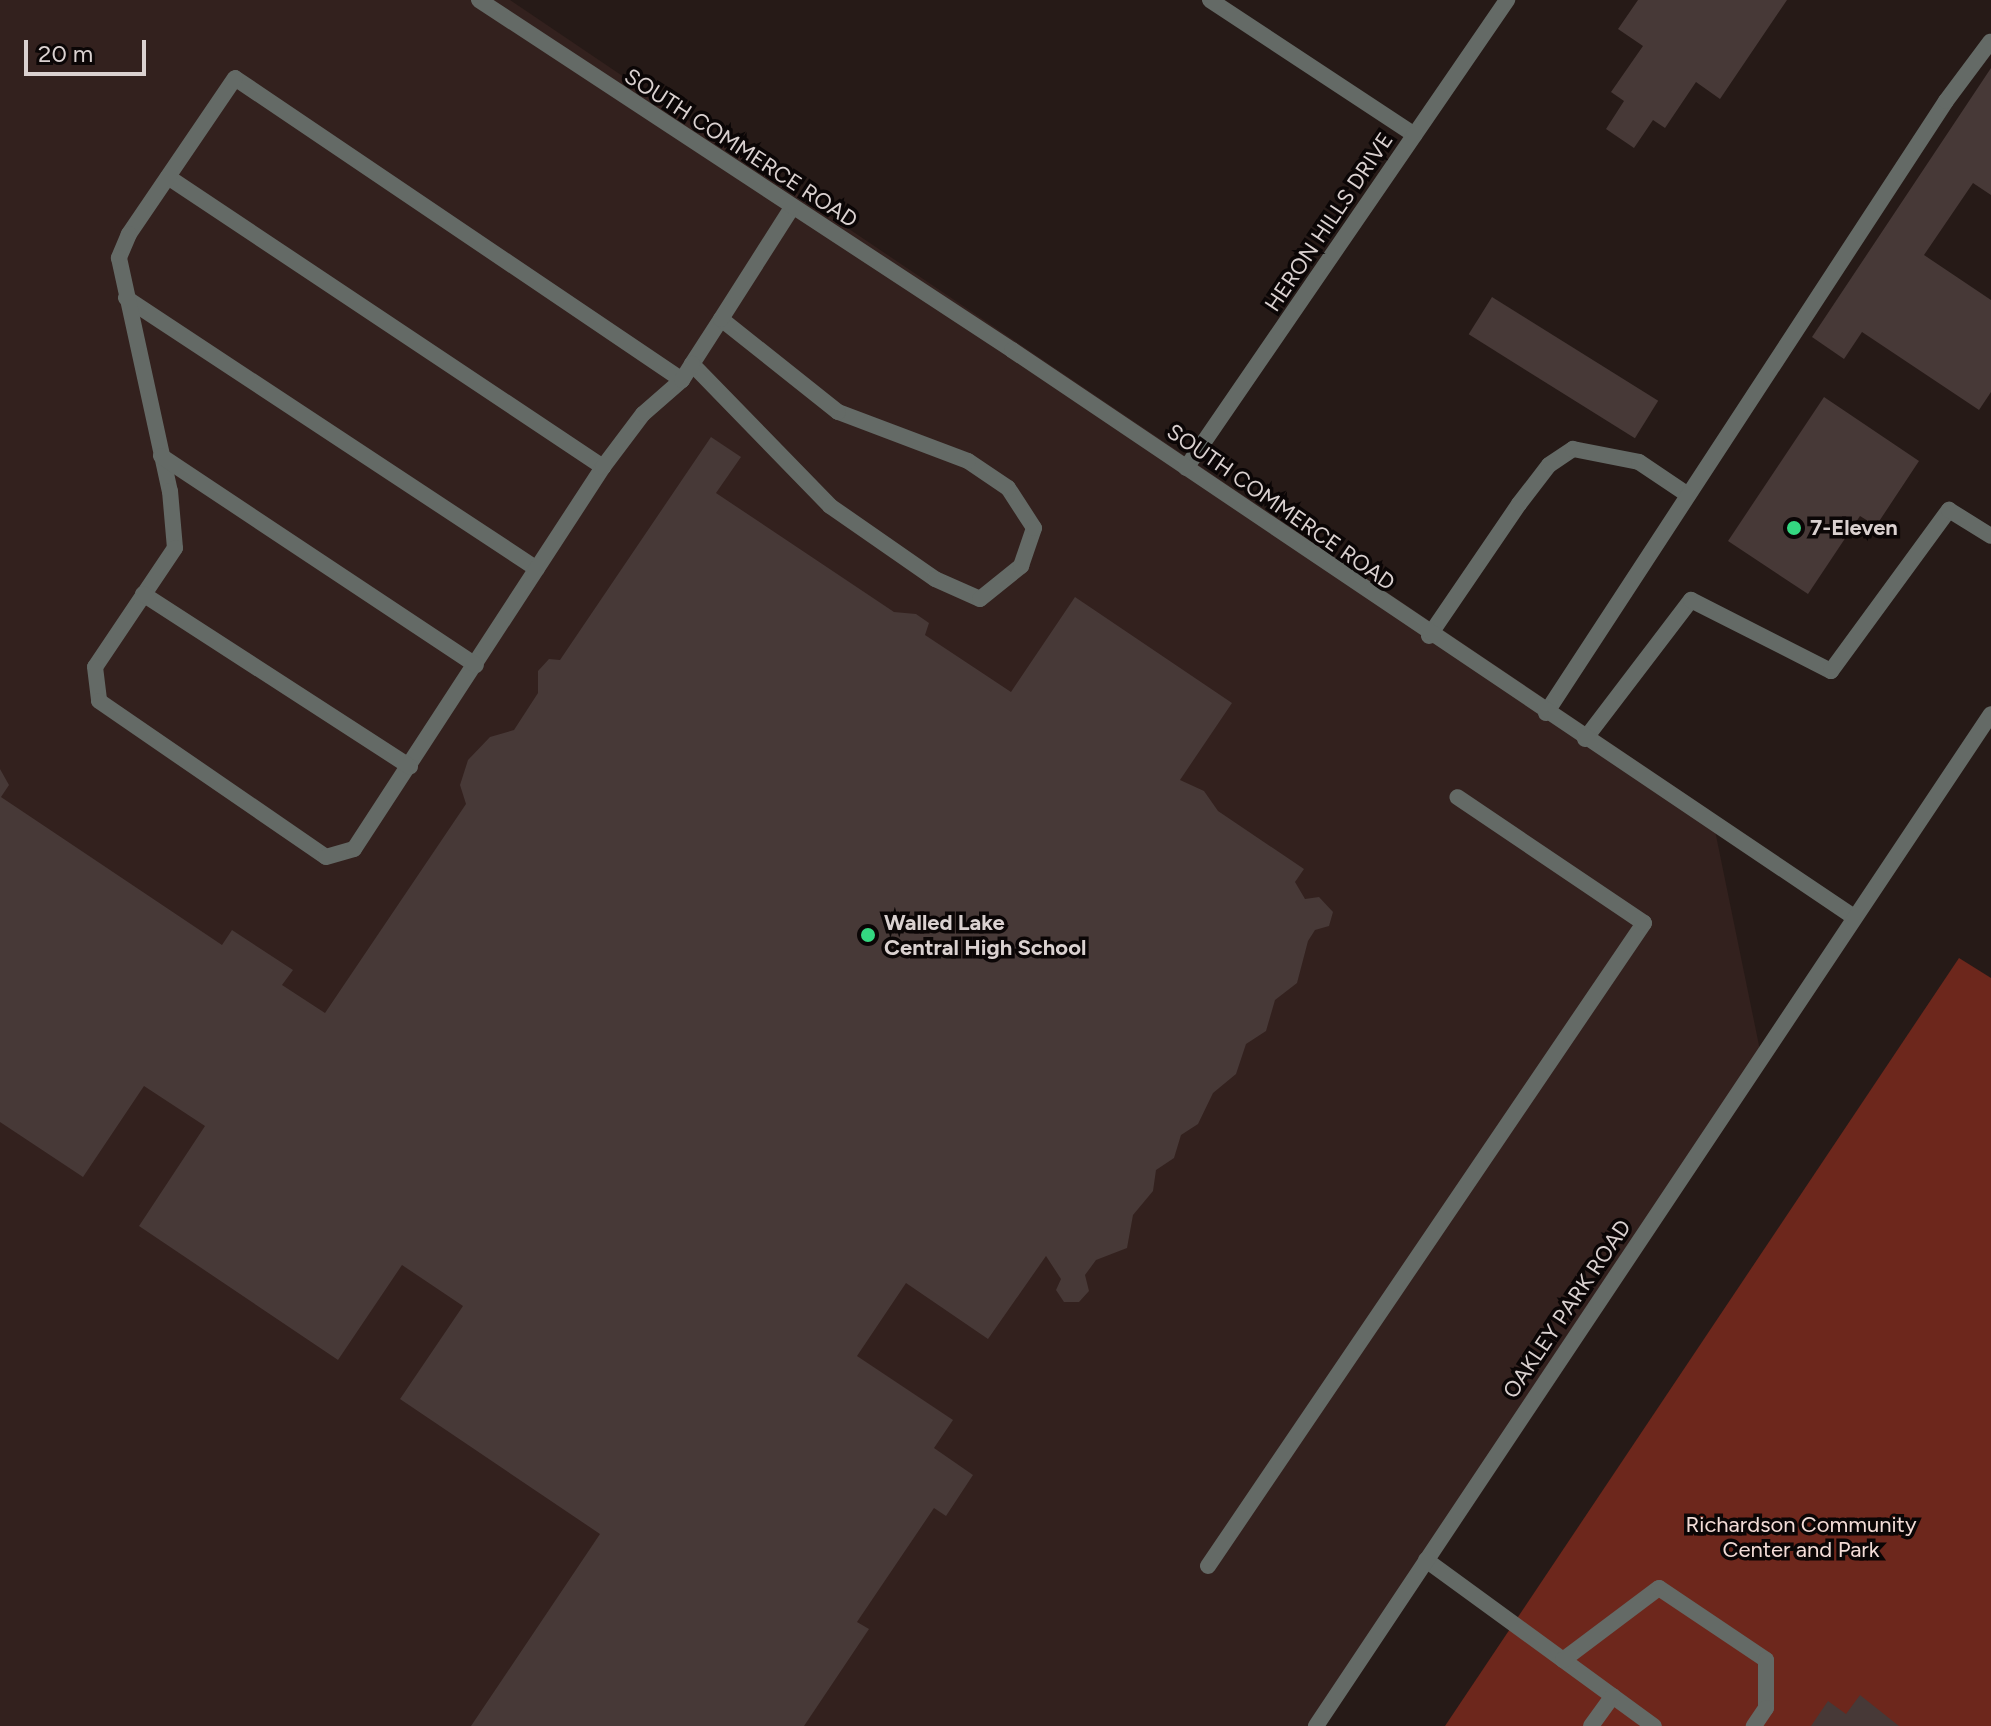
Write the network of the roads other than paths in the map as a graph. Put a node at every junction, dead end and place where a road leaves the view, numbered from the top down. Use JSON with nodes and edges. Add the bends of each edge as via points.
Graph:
{"nodes":[{"id":1,"x":479,"y":0,"type":"edge"},
{"id":2,"x":1210,"y":0,"type":"edge"},
{"id":3,"x":1507,"y":0,"type":"edge"},
{"id":4,"x":1990,"y":42,"type":"edge"},
{"id":5,"x":1415,"y":135,"type":"junction"},
{"id":6,"x":168,"y":177,"type":"junction"},
{"id":7,"x":791,"y":209,"type":"junction"},
{"id":8,"x":126,"y":298,"type":"junction"},
{"id":9,"x":721,"y":319,"type":"junction"},
{"id":10,"x":692,"y":364,"type":"junction"},
{"id":11,"x":682,"y":380,"type":"junction"},
{"id":12,"x":161,"y":456,"type":"junction"},
{"id":13,"x":603,"y":467,"type":"junction"},
{"id":14,"x":1186,"y":468,"type":"junction"},
{"id":15,"x":1688,"y":495,"type":"junction"},
{"id":16,"x":1991,"y":536,"type":"edge"},
{"id":17,"x":537,"y":569,"type":"junction"},
{"id":18,"x":143,"y":594,"type":"junction"},
{"id":19,"x":1429,"y":636,"type":"junction"},
{"id":20,"x":476,"y":665,"type":"junction"},
{"id":21,"x":1546,"y":713,"type":"junction"},
{"id":22,"x":1991,"y":714,"type":"edge"},
{"id":23,"x":1585,"y":739,"type":"junction"},
{"id":24,"x":410,"y":767,"type":"junction"},
{"id":25,"x":1457,"y":797,"type":"dead end"},
{"id":26,"x":1854,"y":917,"type":"junction"},
{"id":27,"x":1426,"y":1560,"type":"junction"},
{"id":28,"x":1208,"y":1566,"type":"dead end"},
{"id":29,"x":1563,"y":1660,"type":"junction"},
{"id":30,"x":1613,"y":1696,"type":"junction"},
{"id":31,"x":1316,"y":1726,"type":"edge"},
{"id":32,"x":1591,"y":1726,"type":"edge"},
{"id":33,"x":1654,"y":1726,"type":"edge"},
{"id":34,"x":1754,"y":1726,"type":"edge"}],
"edges":[{"from":1,"to":7,"type":"street","name":"SOUTH COMMERCE ROAD"},
{"from":2,"to":5,"type":"street"},
{"from":3,"to":5,"type":"street","name":"HERON HILLS DRIVE"},
{"from":4,"to":15,"type":"street"},
{"from":5,"to":14,"type":"street","name":"HERON HILLS DRIVE"},
{"from":6,"to":8,"type":"street","via":[[119,258]]},
{"from":6,"to":11,"type":"street","via":[[235,78]]},
{"from":6,"to":13,"type":"street"},
{"from":7,"to":9,"type":"street"},
{"from":7,"to":14,"type":"street","name":"SOUTH COMMERCE ROAD"},
{"from":8,"to":12,"type":"street"},
{"from":8,"to":17,"type":"street"},
{"from":9,"to":10,"type":"street"},
{"from":9,"to":10,"type":"street","via":[[838,412],[968,461],[1008,488],[1034,528],[1021,566],[980,599],[935,579],[830,506]]},
{"from":10,"to":11,"type":"street"},
{"from":11,"to":13,"type":"street","via":[[643,414]]},
{"from":12,"to":18,"type":"street","via":[[175,548]]},
{"from":12,"to":20,"type":"street"},
{"from":13,"to":17,"type":"street"},
{"from":14,"to":19,"type":"street","name":"SOUTH COMMERCE ROAD"},
{"from":15,"to":19,"type":"street","via":[[1639,462],[1573,449],[1549,465]]},
{"from":15,"to":21,"type":"street"},
{"from":16,"to":23,"type":"street","via":[[1949,510],[1831,671],[1691,600]]},
{"from":17,"to":20,"type":"street"},
{"from":18,"to":24,"type":"street"},
{"from":18,"to":24,"type":"street","via":[[95,667],[99,701],[326,857],[354,849]]},
{"from":19,"to":21,"type":"street","name":"SOUTH COMMERCE ROAD"},
{"from":20,"to":24,"type":"street"},
{"from":21,"to":23,"type":"street","name":"SOUTH COMMERCE ROAD"},
{"from":22,"to":26,"type":"street"},
{"from":23,"to":26,"type":"street","name":"SOUTH COMMERCE ROAD"},
{"from":25,"to":28,"type":"street","via":[[1644,923]]},
{"from":26,"to":27,"type":"street","name":"OAKLEY PARK ROAD"},
{"from":27,"to":29,"type":"street"},
{"from":27,"to":31,"type":"street","name":"OAKLEY PARK ROAD"},
{"from":29,"to":30,"type":"street"},
{"from":29,"to":34,"type":"street","via":[[1659,1588],[1766,1660],[1766,1708]]},
{"from":30,"to":32,"type":"street"},
{"from":30,"to":33,"type":"street"}]}
